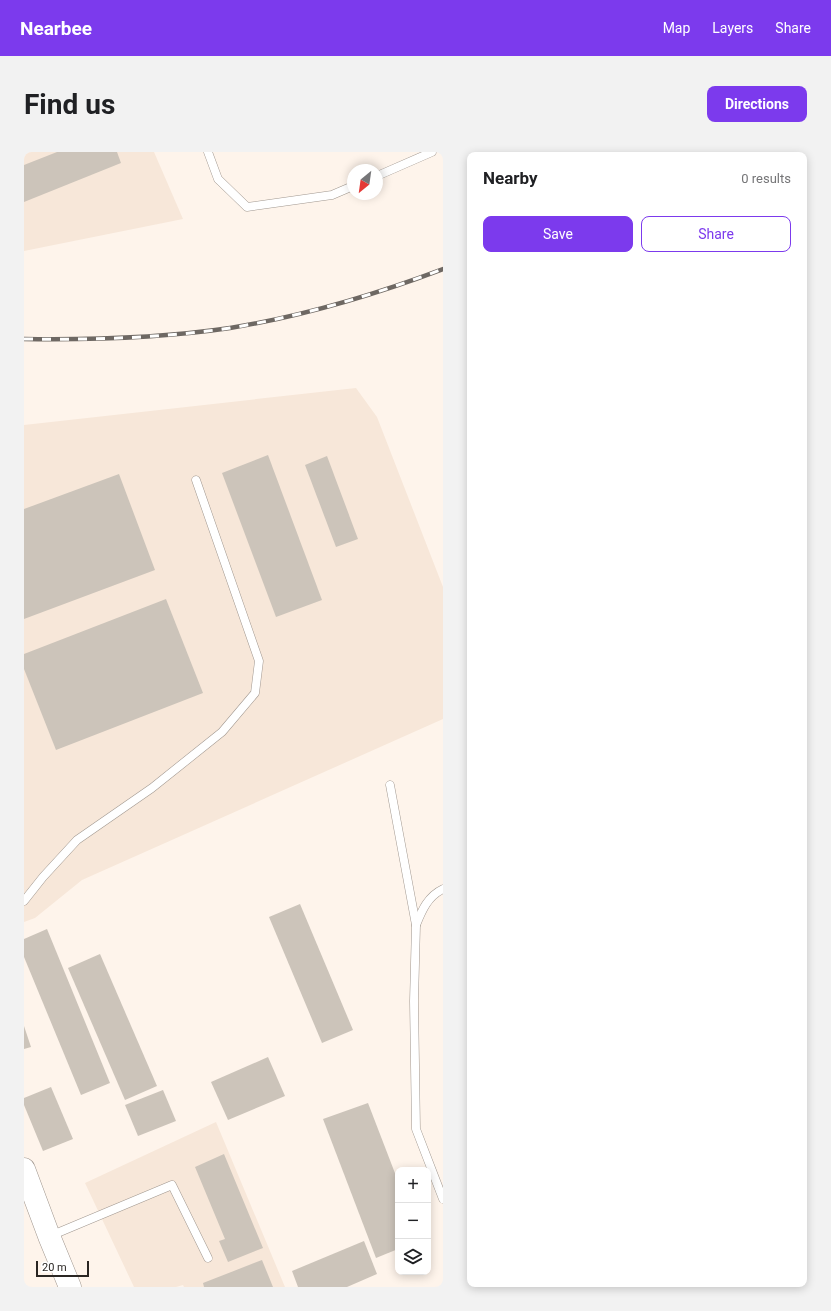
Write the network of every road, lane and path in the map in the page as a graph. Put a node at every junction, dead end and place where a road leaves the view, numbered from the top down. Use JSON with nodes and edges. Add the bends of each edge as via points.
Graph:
{"nodes":[{"id":1,"x":208,"y":152,"type":"edge"},
{"id":2,"x":432,"y":152,"type":"edge"},
{"id":3,"x":383,"y":173,"type":"edge"},
{"id":4,"x":347,"y":189,"type":"edge"},
{"id":5,"x":196,"y":480,"type":"dead end"},
{"id":6,"x":390,"y":785,"type":"dead end"},
{"id":7,"x":443,"y":889,"type":"edge"},
{"id":8,"x":24,"y":901,"type":"edge"},
{"id":9,"x":416,"y":925,"type":"junction"},
{"id":10,"x":24,"y":1169,"type":"edge"},
{"id":11,"x":443,"y":1200,"type":"edge"},
{"id":12,"x":49,"y":1236,"type":"junction"},
{"id":13,"x":208,"y":1258,"type":"dead end"},
{"id":14,"x":70,"y":1287,"type":"edge"}],
"edges":[{"from":1,"to":4,"type":"lane","via":[[218,179],[247,207],[332,195]]},
{"from":2,"to":3,"type":"lane"},
{"from":5,"to":8,"type":"lane","via":[[259,661],[255,693],[222,732],[152,788],[77,840]]},
{"from":6,"to":9,"type":"lane"},
{"from":7,"to":9,"type":"lane","via":[[435,892],[424,907]]},
{"from":9,"to":11,"type":"lane","via":[[416,1129]]},
{"from":10,"to":12,"type":"main road"},
{"from":12,"to":13,"type":"lane","via":[[172,1185]]},
{"from":12,"to":14,"type":"main road"}]}
